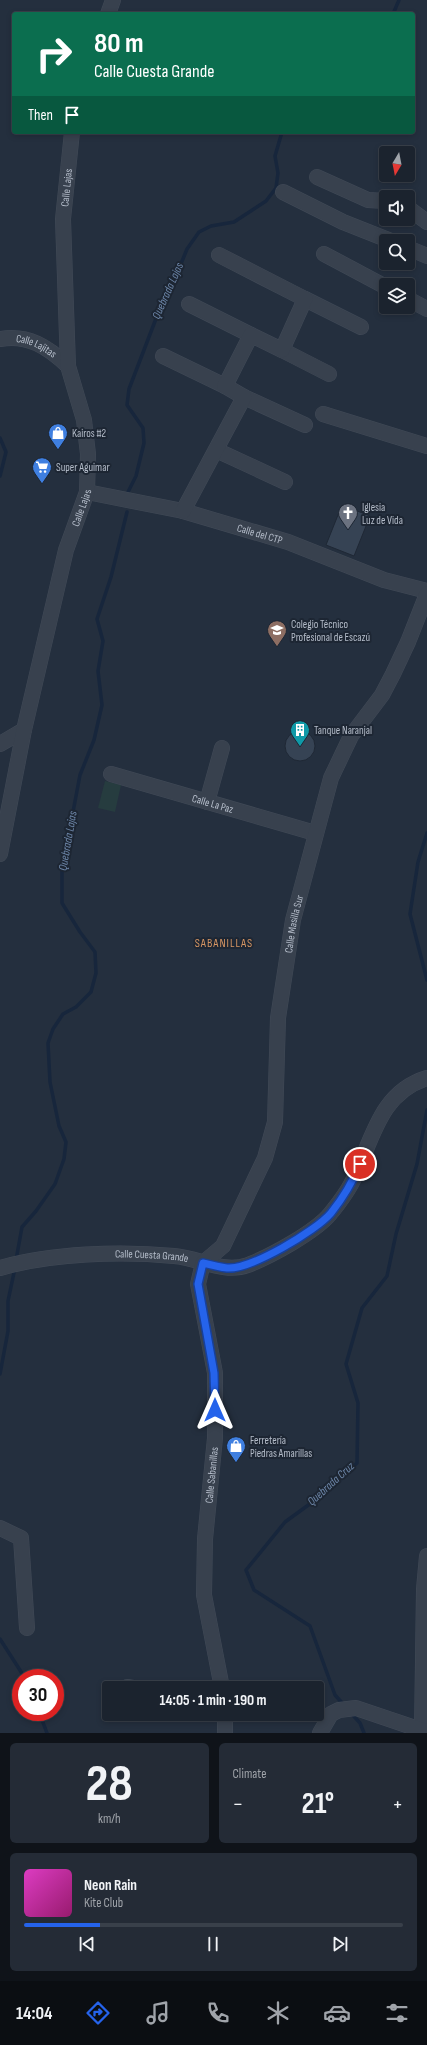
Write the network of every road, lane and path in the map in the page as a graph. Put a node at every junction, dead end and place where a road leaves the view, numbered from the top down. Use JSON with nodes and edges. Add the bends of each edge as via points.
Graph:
{"nodes":[{"id":1,"x":113,"y":0,"type":"edge"},
{"id":2,"x":109,"y":12,"type":"edge"},
{"id":3,"x":72,"y":134,"type":"edge"},
{"id":4,"x":317,"y":177,"type":"dead end"},
{"id":5,"x":283,"y":192,"type":"dead end"},
{"id":6,"x":379,"y":201,"type":"edge"},
{"id":7,"x":415,"y":213,"type":"edge"},
{"id":8,"x":427,"y":222,"type":"edge"},
{"id":9,"x":379,"y":236,"type":"edge"},
{"id":10,"x":415,"y":251,"type":"edge"},
{"id":11,"x":324,"y":254,"type":"dead end"},
{"id":12,"x":220,"y":255,"type":"dead end"},
{"id":13,"x":427,"y":256,"type":"edge"},
{"id":14,"x":379,"y":283,"type":"edge"},
{"id":15,"x":304,"y":299,"type":"junction"},
{"id":16,"x":415,"y":303,"type":"edge"},
{"id":17,"x":189,"y":304,"type":"dead end"},
{"id":18,"x":427,"y":309,"type":"edge"},
{"id":19,"x":361,"y":327,"type":"dead end"},
{"id":20,"x":251,"y":335,"type":"junction"},
{"id":21,"x":0,"y":339,"type":"edge"},
{"id":22,"x":282,"y":350,"type":"junction"},
{"id":23,"x":163,"y":356,"type":"dead end"},
{"id":24,"x":68,"y":366,"type":"junction"},
{"id":25,"x":329,"y":374,"type":"dead end"},
{"id":26,"x":225,"y":386,"type":"junction"},
{"id":27,"x":244,"y":397,"type":"junction"},
{"id":28,"x":323,"y":414,"type":"dead end"},
{"id":29,"x":305,"y":425,"type":"dead end"},
{"id":30,"x":427,"y":446,"type":"edge"},
{"id":31,"x":216,"y":450,"type":"junction"},
{"id":32,"x":285,"y":482,"type":"dead end"},
{"id":33,"x":87,"y":492,"type":"junction"},
{"id":34,"x":183,"y":511,"type":"junction"},
{"id":35,"x":427,"y":593,"type":"edge"},
{"id":36,"x":24,"y":730,"type":"junction"},
{"id":37,"x":0,"y":744,"type":"edge"},
{"id":38,"x":222,"y":748,"type":"dead end"},
{"id":39,"x":111,"y":774,"type":"dead end"},
{"id":40,"x":206,"y":802,"type":"junction"},
{"id":41,"x":315,"y":833,"type":"junction"},
{"id":42,"x":0,"y":854,"type":"edge"},
{"id":43,"x":427,"y":1078,"type":"edge"},
{"id":44,"x":203,"y":1263,"type":"junction"},
{"id":45,"x":0,"y":1268,"type":"edge"},
{"id":46,"x":0,"y":1528,"type":"edge"},
{"id":47,"x":427,"y":1556,"type":"edge"},
{"id":48,"x":27,"y":1628,"type":"dead end"},
{"id":49,"x":221,"y":1681,"type":"edge"},
{"id":50,"x":225,"y":1721,"type":"edge"},
{"id":51,"x":425,"y":1732,"type":"edge"},
{"id":52,"x":225,"y":1733,"type":"edge"},
{"id":53,"x":320,"y":1733,"type":"edge"}],
"edges":[{"from":1,"to":2,"type":"street"},
{"from":3,"to":24,"type":"street","name":"Calle Lajas","via":[[63,219]]},
{"from":4,"to":6,"type":"street","via":[[368,200]]},
{"from":5,"to":9,"type":"street","via":[[343,222]]},
{"from":7,"to":8,"type":"street"},
{"from":10,"to":13,"type":"street"},
{"from":11,"to":14,"type":"street"},
{"from":12,"to":15,"type":"street"},
{"from":15,"to":19,"type":"street"},
{"from":15,"to":22,"type":"street"},
{"from":16,"to":18,"type":"street"},
{"from":17,"to":20,"type":"street"},
{"from":20,"to":22,"type":"street"},
{"from":20,"to":26,"type":"street"},
{"from":21,"to":24,"type":"street","name":"Calle Lajitas","via":[[14,337],[33,342],[53,351]]},
{"from":22,"to":25,"type":"street"},
{"from":23,"to":26,"type":"street"},
{"from":24,"to":33,"type":"street","name":"Calle Lajas","via":[[84,420],[88,454]]},
{"from":26,"to":27,"type":"street"},
{"from":27,"to":29,"type":"street"},
{"from":27,"to":31,"type":"street"},
{"from":28,"to":30,"type":"street"},
{"from":31,"to":32,"type":"street"},
{"from":31,"to":34,"type":"street"},
{"from":33,"to":34,"type":"street","name":"Calle del CTP"},
{"from":33,"to":36,"type":"street","name":"Calle Lajas","via":[[66,550]]},
{"from":34,"to":35,"type":"street","name":"Calle del CTP","via":[[288,542],[384,580]]},
{"from":35,"to":41,"type":"street","name":"Calle Masilla Sur","via":[[393,674],[382,695],[351,736],[331,778]]},
{"from":36,"to":37,"type":"street"},
{"from":36,"to":42,"type":"street","name":"Calle Lajas"},
{"from":38,"to":40,"type":"street"},
{"from":39,"to":40,"type":"street","name":"Calle La Paz"},
{"from":40,"to":41,"type":"street","name":"Calle La Paz"},
{"from":41,"to":44,"type":"street","name":"Calle Masilla Sur","via":[[293,920],[278,1018],[275,1122],[264,1158],[223,1246]]},
{"from":43,"to":44,"type":"street","name":"Calle Cuesta Grande","via":[[412,1082],[392,1100],[377,1121],[355,1178],[330,1214],[312,1230],[248,1265],[228,1268]]},
{"from":44,"to":45,"type":"street","name":"Calle Cuesta Grande","via":[[176,1256],[111,1255],[60,1257],[21,1262]]},
{"from":44,"to":49,"type":"street","name":"Calle Sabanillas","via":[[198,1284],[214,1373],[215,1417],[205,1539],[204,1595]]},
{"from":46,"to":48,"type":"street","via":[[21,1538]]},
{"from":47,"to":51,"type":"street","via":[[424,1589]]},
{"from":50,"to":52,"type":"street"},
{"from":51,"to":53,"type":"street","via":[[356,1708],[339,1710],[331,1714]]}]}
